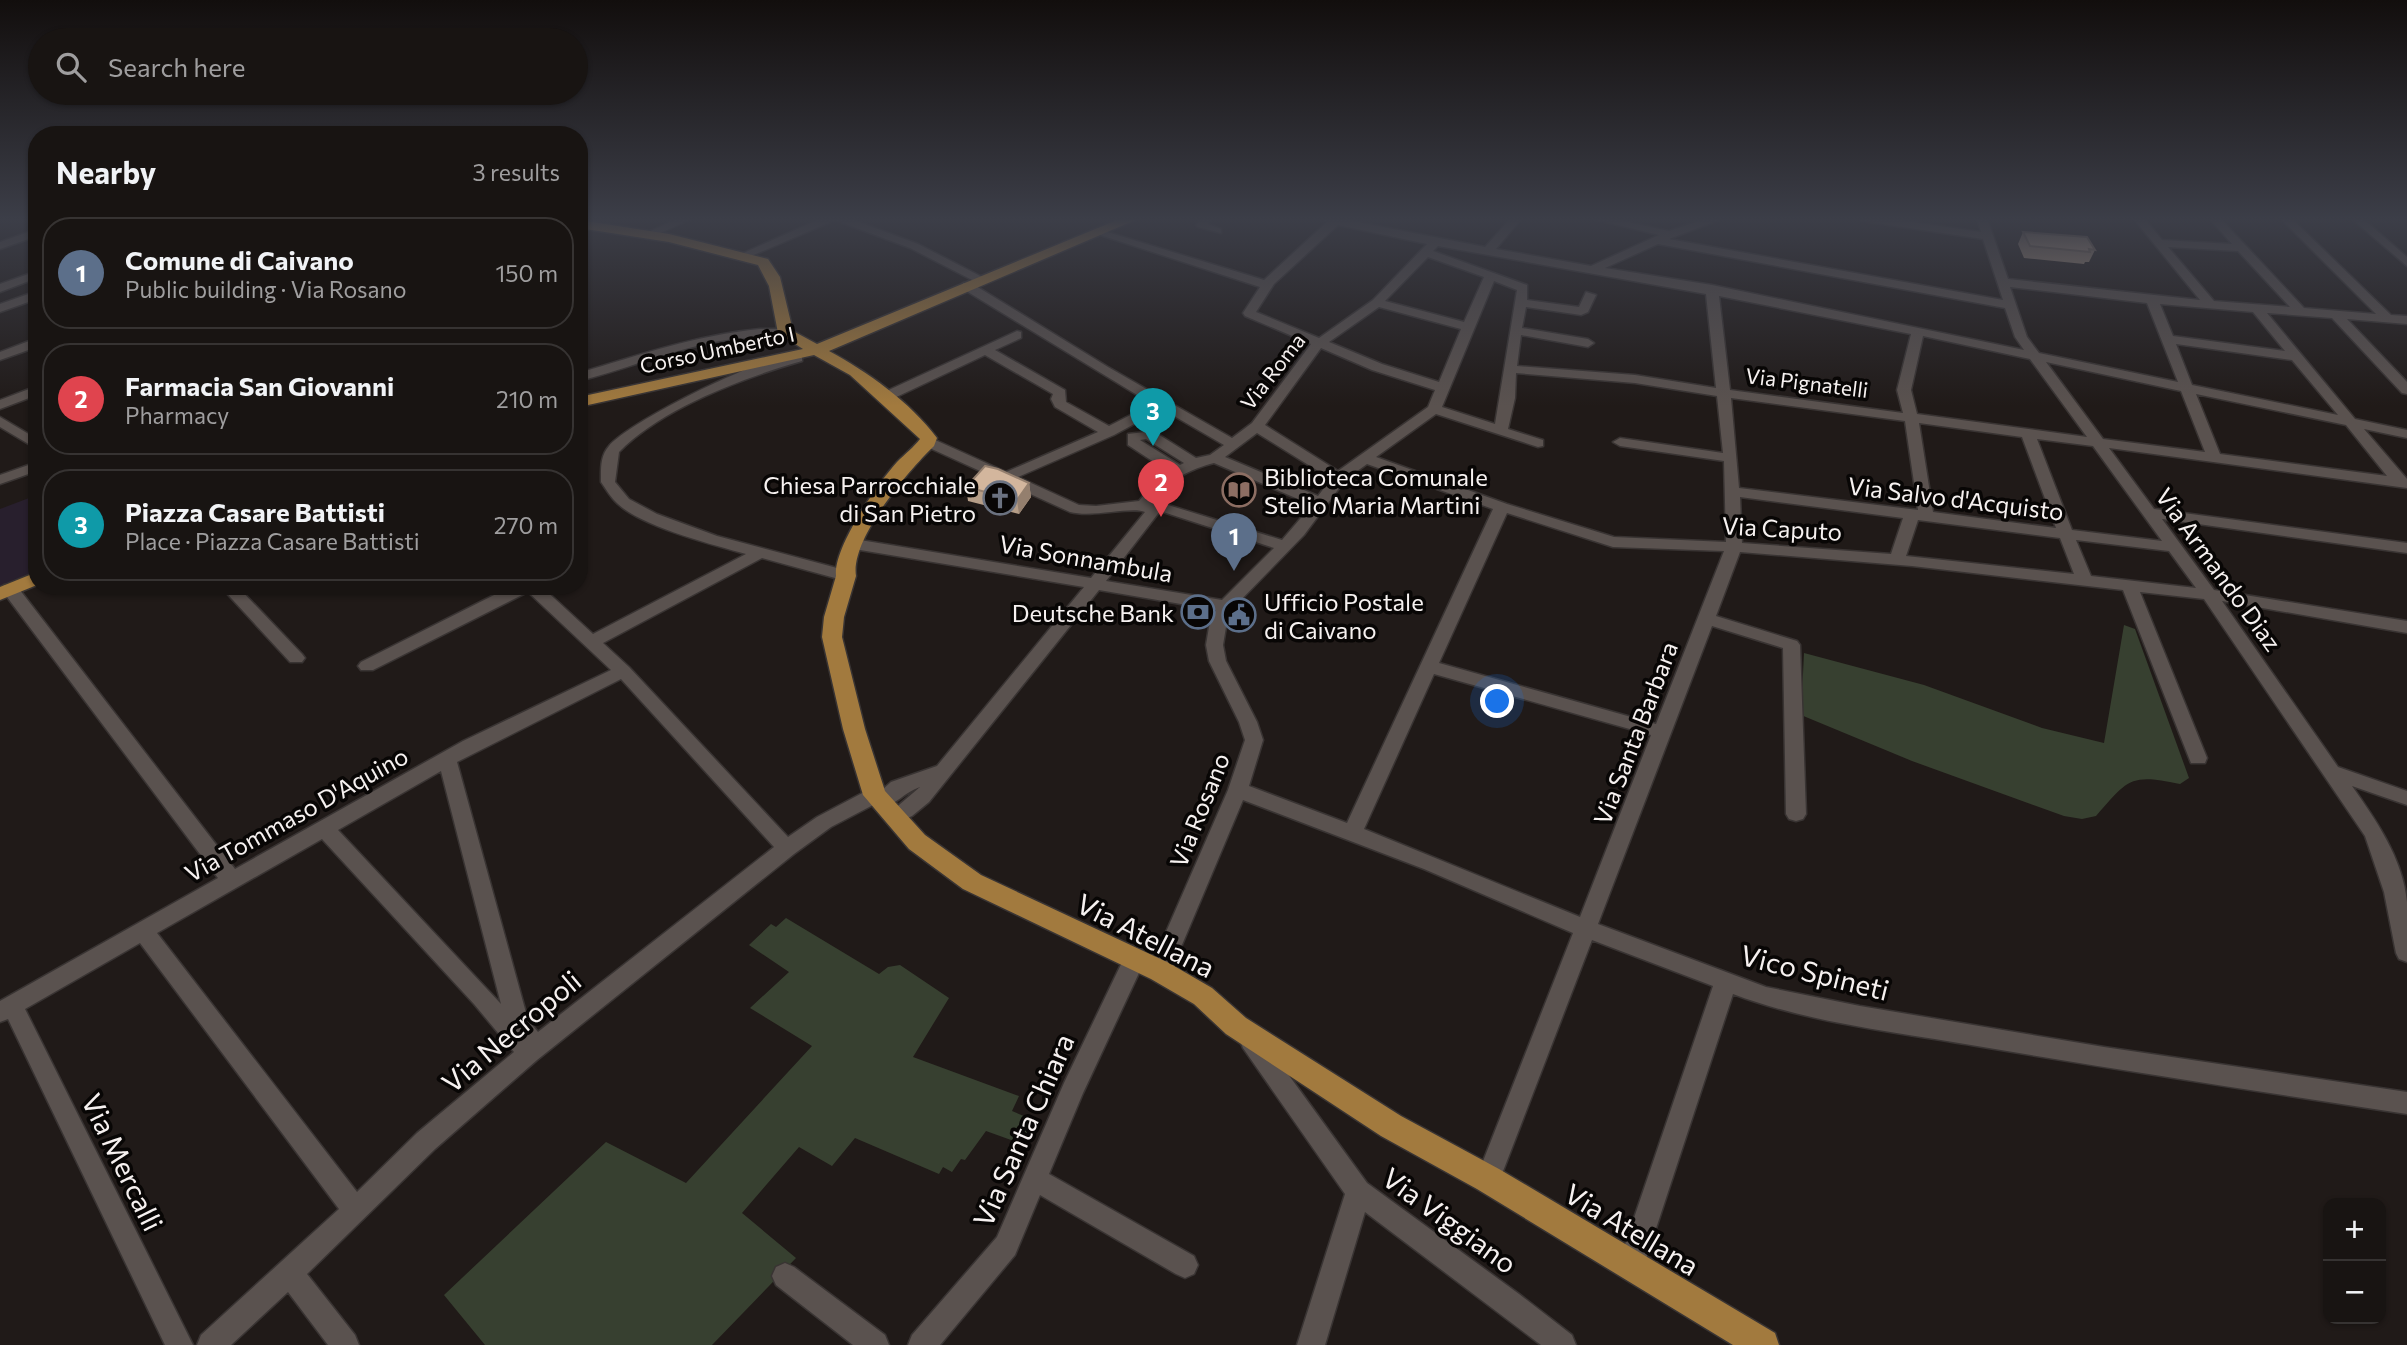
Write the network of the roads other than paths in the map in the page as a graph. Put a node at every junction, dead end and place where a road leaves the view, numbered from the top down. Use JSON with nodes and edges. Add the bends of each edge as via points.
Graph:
{"nodes":[{"id":1,"x":19,"y":281,"type":"edge"},
{"id":2,"x":773,"y":281,"type":"edge"},
{"id":3,"x":980,"y":281,"type":"edge"},
{"id":4,"x":1254,"y":281,"type":"edge"},
{"id":5,"x":1272,"y":281,"type":"edge"},
{"id":6,"x":1398,"y":281,"type":"edge"},
{"id":7,"x":1488,"y":281,"type":"edge"},
{"id":8,"x":1506,"y":281,"type":"edge"},
{"id":9,"x":1663,"y":281,"type":"edge"},
{"id":10,"x":1878,"y":281,"type":"edge"},
{"id":11,"x":2191,"y":281,"type":"edge"},
{"id":12,"x":2272,"y":281,"type":"edge"},
{"id":13,"x":2349,"y":281,"type":"edge"},
{"id":14,"x":2002,"y":282,"type":"joint"},
{"id":15,"x":1268,"y":285,"type":"junction"},
{"id":16,"x":967,"y":286,"type":"junction"},
{"id":17,"x":0,"y":288,"type":"edge"},
{"id":18,"x":1712,"y":289,"type":"junction"},
{"id":19,"x":1590,"y":295,"type":"dead end"},
{"id":20,"x":28,"y":298,"type":"edge"},
{"id":21,"x":2152,"y":300,"type":"junction"},
{"id":22,"x":1377,"y":303,"type":"junction"},
{"id":23,"x":1522,"y":303,"type":"junction"},
{"id":24,"x":2210,"y":304,"type":"junction"},
{"id":25,"x":2010,"y":305,"type":"junction"},
{"id":26,"x":2256,"y":307,"type":"junction"},
{"id":27,"x":0,"y":308,"type":"edge"},
{"id":28,"x":2299,"y":310,"type":"junction"},
{"id":29,"x":2335,"y":314,"type":"junction"},
{"id":30,"x":2387,"y":318,"type":"junction"},
{"id":31,"x":2407,"y":320,"type":"edge"},
{"id":32,"x":1468,"y":327,"type":"junction"},
{"id":33,"x":1515,"y":330,"type":"junction"},
{"id":34,"x":1023,"y":332,"type":"junction"},
{"id":35,"x":786,"y":333,"type":"junction"},
{"id":36,"x":1917,"y":333,"type":"junction"},
{"id":37,"x":2167,"y":339,"type":"junction"},
{"id":38,"x":1320,"y":343,"type":"junction"},
{"id":39,"x":1588,"y":343,"type":"dead end"},
{"id":40,"x":28,"y":345,"type":"edge"},
{"id":41,"x":984,"y":349,"type":"junction"},
{"id":42,"x":817,"y":350,"type":"junction"},
{"id":43,"x":0,"y":356,"type":"edge"},
{"id":44,"x":2036,"y":356,"type":"junction"},
{"id":45,"x":2294,"y":356,"type":"junction"},
{"id":46,"x":1510,"y":369,"type":"junction"},
{"id":47,"x":588,"y":375,"type":"edge"},
{"id":48,"x":1443,"y":388,"type":"junction"},
{"id":49,"x":2188,"y":388,"type":"junction"},
{"id":50,"x":2407,"y":390,"type":"edge"},
{"id":51,"x":1721,"y":393,"type":"junction"},
{"id":52,"x":28,"y":394,"type":"edge"},
{"id":53,"x":885,"y":397,"type":"junction"},
{"id":54,"x":588,"y":400,"type":"edge"},
{"id":55,"x":1162,"y":404,"type":"junction"},
{"id":56,"x":0,"y":405,"type":"edge"},
{"id":57,"x":1434,"y":409,"type":"junction"},
{"id":58,"x":1910,"y":416,"type":"junction"},
{"id":59,"x":0,"y":421,"type":"edge"},
{"id":60,"x":2348,"y":421,"type":"junction"},
{"id":61,"x":1258,"y":426,"type":"junction"},
{"id":62,"x":1110,"y":432,"type":"junction"},
{"id":63,"x":1500,"y":432,"type":"junction"},
{"id":64,"x":2027,"y":432,"type":"junction"},
{"id":65,"x":2407,"y":434,"type":"edge"},
{"id":66,"x":28,"y":439,"type":"edge"},
{"id":67,"x":1620,"y":442,"type":"dead end"},
{"id":68,"x":2097,"y":442,"type":"junction"},
{"id":69,"x":928,"y":443,"type":"junction"},
{"id":70,"x":1538,"y":443,"type":"dead end"},
{"id":71,"x":1233,"y":444,"type":"junction"},
{"id":72,"x":2214,"y":457,"type":"junction"},
{"id":73,"x":1215,"y":458,"type":"junction"},
{"id":74,"x":1364,"y":458,"type":"junction"},
{"id":75,"x":1731,"y":458,"type":"junction"},
{"id":76,"x":1194,"y":463,"type":"junction"},
{"id":77,"x":28,"y":469,"type":"edge"},
{"id":78,"x":1180,"y":472,"type":"junction"},
{"id":79,"x":1004,"y":478,"type":"junction"},
{"id":80,"x":1339,"y":478,"type":"junction"},
{"id":81,"x":0,"y":480,"type":"edge"},
{"id":82,"x":2405,"y":485,"type":"edge"},
{"id":83,"x":1733,"y":492,"type":"junction"},
{"id":84,"x":1321,"y":503,"type":"junction"},
{"id":85,"x":1147,"y":504,"type":"junction"},
{"id":86,"x":1502,"y":508,"type":"junction"},
{"id":87,"x":2149,"y":513,"type":"junction"},
{"id":88,"x":1919,"y":516,"type":"junction"},
{"id":89,"x":2066,"y":534,"type":"junction"},
{"id":90,"x":854,"y":544,"type":"junction"},
{"id":91,"x":1285,"y":546,"type":"junction"},
{"id":92,"x":1734,"y":547,"type":"junction"},
{"id":93,"x":2173,"y":547,"type":"junction"},
{"id":94,"x":2407,"y":548,"type":"edge"},
{"id":95,"x":759,"y":553,"type":"junction"},
{"id":96,"x":1897,"y":559,"type":"junction"},
{"id":97,"x":846,"y":576,"type":"junction"},
{"id":98,"x":2084,"y":580,"type":"junction"},
{"id":99,"x":28,"y":582,"type":"edge"},
{"id":100,"x":1097,"y":585,"type":"junction"},
{"id":101,"x":2129,"y":585,"type":"junction"},
{"id":102,"x":5,"y":592,"type":"edge"},
{"id":103,"x":236,"y":595,"type":"edge"},
{"id":104,"x":511,"y":595,"type":"edge"},
{"id":105,"x":539,"y":595,"type":"edge"},
{"id":106,"x":2210,"y":596,"type":"junction"},
{"id":107,"x":1226,"y":606,"type":"junction"},
{"id":108,"x":1707,"y":619,"type":"junction"},
{"id":109,"x":2407,"y":627,"type":"edge"},
{"id":110,"x":592,"y":642,"type":"junction"},
{"id":111,"x":296,"y":658,"type":"dead end"},
{"id":112,"x":367,"y":666,"type":"dead end"},
{"id":113,"x":1430,"y":667,"type":"junction"},
{"id":114,"x":623,"y":671,"type":"junction"},
{"id":115,"x":1663,"y":732,"type":"junction"},
{"id":116,"x":2197,"y":758,"type":"dead end"},
{"id":117,"x":447,"y":759,"type":"junction"},
{"id":118,"x":2332,"y":772,"type":"junction"},
{"id":119,"x":1238,"y":790,"type":"junction"},
{"id":120,"x":2407,"y":798,"type":"edge"},
{"id":121,"x":883,"y":805,"type":"junction"},
{"id":122,"x":1796,"y":814,"type":"dead end"},
{"id":123,"x":324,"y":828,"type":"junction"},
{"id":124,"x":1352,"y":833,"type":"junction"},
{"id":125,"x":787,"y":848,"type":"junction"},
{"id":126,"x":231,"y":880,"type":"junction"},
{"id":127,"x":1587,"y":929,"type":"junction"},
{"id":128,"x":143,"y":931,"type":"junction"},
{"id":129,"x":2407,"y":953,"type":"edge"},
{"id":130,"x":1133,"y":960,"type":"junction"},
{"id":131,"x":1160,"y":971,"type":"junction"},
{"id":132,"x":1726,"y":981,"type":"junction"},
{"id":133,"x":6,"y":1009,"type":"edge"},
{"id":134,"x":1243,"y":1030,"type":"junction"},
{"id":135,"x":533,"y":1050,"type":"junction"},
{"id":136,"x":2407,"y":1103,"type":"edge"},
{"id":137,"x":1035,"y":1179,"type":"junction"},
{"id":138,"x":1488,"y":1179,"type":"junction"},
{"id":139,"x":1358,"y":1192,"type":"junction"},
{"id":140,"x":356,"y":1211,"type":"junction"},
{"id":141,"x":1185,"y":1265,"type":"dead end"},
{"id":142,"x":1631,"y":1265,"type":"junction"},
{"id":143,"x":289,"y":1272,"type":"junction"},
{"id":144,"x":785,"y":1276,"type":"dead end"},
{"id":145,"x":179,"y":1345,"type":"edge"},
{"id":146,"x":211,"y":1345,"type":"edge"},
{"id":147,"x":345,"y":1345,"type":"edge"},
{"id":148,"x":875,"y":1345,"type":"edge"},
{"id":149,"x":922,"y":1345,"type":"edge"},
{"id":150,"x":1311,"y":1345,"type":"edge"},
{"id":151,"x":1562,"y":1345,"type":"edge"},
{"id":152,"x":1763,"y":1345,"type":"edge"}],
"edges":[{"from":1,"to":17,"type":"street"},
{"from":2,"to":35,"type":"main road"},
{"from":3,"to":16,"type":"main road","name":"Corso Umberto I"},
{"from":4,"to":15,"type":"street"},
{"from":5,"to":15,"type":"street"},
{"from":6,"to":22,"type":"street","name":"Via Roma"},
{"from":7,"to":32,"type":"street"},
{"from":8,"to":23,"type":"street","via":[[1523,288]]},
{"from":9,"to":18,"type":"street"},
{"from":10,"to":25,"type":"street"},
{"from":11,"to":24,"type":"street"},
{"from":12,"to":28,"type":"street"},
{"from":13,"to":30,"type":"street"},
{"from":14,"to":21,"type":"street"},
{"from":14,"to":25,"type":"street","name":"Via Armando Diaz"},
{"from":15,"to":38,"type":"street","via":[[1249,313]]},
{"from":16,"to":34,"type":"street"},
{"from":16,"to":42,"type":"main road","name":"Corso Umberto I"},
{"from":18,"to":36,"type":"street"},
{"from":18,"to":51,"type":"street","name":"Via Santa Barbara"},
{"from":19,"to":23,"type":"street","via":[[1581,311]]},
{"from":20,"to":27,"type":"street"},
{"from":21,"to":24,"type":"street"},
{"from":21,"to":37,"type":"street"},
{"from":22,"to":32,"type":"street"},
{"from":22,"to":38,"type":"street","name":"Via Roma"},
{"from":23,"to":33,"type":"street"},
{"from":24,"to":26,"type":"street"},
{"from":25,"to":44,"type":"street","name":"Via Armando Diaz","via":[[2021,337]]},
{"from":26,"to":28,"type":"street"},
{"from":26,"to":45,"type":"street"},
{"from":28,"to":29,"type":"street"},
{"from":29,"to":30,"type":"street"},
{"from":29,"to":50,"type":"street"},
{"from":30,"to":31,"type":"street"},
{"from":32,"to":48,"type":"street"},
{"from":33,"to":39,"type":"street"},
{"from":33,"to":46,"type":"street"},
{"from":34,"to":41,"type":"street"},
{"from":34,"to":55,"type":"street"},
{"from":35,"to":42,"type":"main road"},
{"from":35,"to":47,"type":"street","via":[[733,335]]},
{"from":36,"to":44,"type":"street"},
{"from":36,"to":58,"type":"street","via":[[1904,390]]},
{"from":37,"to":45,"type":"street"},
{"from":37,"to":49,"type":"street"},
{"from":38,"to":48,"type":"street","via":[[1377,368]]},
{"from":38,"to":61,"type":"street","name":"Via Roma"},
{"from":40,"to":43,"type":"street"},
{"from":41,"to":53,"type":"street"},
{"from":41,"to":62,"type":"street","via":[[1060,393],[1060,404]]},
{"from":42,"to":53,"type":"main road"},
{"from":42,"to":54,"type":"main road","name":"Corso Umberto I"},
{"from":42,"to":95,"type":"street","via":[[678,407],[629,434],[609,457],[608,482],[624,502],[711,539]]},
{"from":44,"to":49,"type":"street"},
{"from":44,"to":68,"type":"street","name":"Via Armando Diaz"},
{"from":45,"to":60,"type":"street"},
{"from":46,"to":51,"type":"street","name":"Via Pignatelli","via":[[1635,379]]},
{"from":46,"to":63,"type":"street"},
{"from":48,"to":57,"type":"street"},
{"from":49,"to":60,"type":"street"},
{"from":49,"to":72,"type":"street"},
{"from":51,"to":58,"type":"street","name":"Via Pignatelli"},
{"from":51,"to":75,"type":"street","name":"Via Santa Barbara"},
{"from":52,"to":56,"type":"street"},
{"from":53,"to":69,"type":"main road","via":[[916,423]]},
{"from":55,"to":62,"type":"street"},
{"from":55,"to":71,"type":"street"},
{"from":57,"to":63,"type":"street"},
{"from":57,"to":74,"type":"street","name":"Via Rosano"},
{"from":58,"to":64,"type":"street","name":"Via Pignatelli"},
{"from":58,"to":88,"type":"street"},
{"from":59,"to":66,"type":"street"},
{"from":60,"to":65,"type":"street"},
{"from":60,"to":82,"type":"street"},
{"from":61,"to":71,"type":"street","name":"Via Roma"},
{"from":61,"to":80,"type":"street"},
{"from":62,"to":79,"type":"street"},
{"from":63,"to":70,"type":"street"},
{"from":64,"to":68,"type":"street","name":"Via Pignatelli"},
{"from":64,"to":89,"type":"street"},
{"from":67,"to":75,"type":"street"},
{"from":68,"to":72,"type":"street","name":"Via Pignatelli"},
{"from":68,"to":87,"type":"street","name":"Via Armando Diaz"},
{"from":69,"to":79,"type":"street"},
{"from":69,"to":90,"type":"main road","name":"Via Atellana","via":[[881,493]]},
{"from":71,"to":73,"type":"street","name":"Via Roma"},
{"from":72,"to":82,"type":"street","name":"Via Pignatelli"},
{"from":73,"to":76,"type":"street","name":"Via Roma"},
{"from":73,"to":84,"type":"street"},
{"from":74,"to":80,"type":"street","name":"Via Rosano"},
{"from":74,"to":86,"type":"street","name":"Via Caputo"},
{"from":75,"to":83,"type":"street","name":"Via Santa Barbara"},
{"from":76,"to":78,"type":"street","name":"Via Roma"},
{"from":76,"to":78,"type":"street","via":[[1148,434],[1133,437],[1133,442]]},
{"from":77,"to":81,"type":"street"},
{"from":78,"to":85,"type":"street","name":"Via Roma","via":[[1152,492]]},
{"from":79,"to":85,"type":"street","via":[[1085,511]]},
{"from":80,"to":84,"type":"street","name":"Via Rosano"},
{"from":83,"to":88,"type":"street","name":"Via Salvo d'Acquisto"},
{"from":83,"to":92,"type":"street","name":"Via Santa Barbara"},
{"from":84,"to":91,"type":"street","name":"Via Rosano"},
{"from":85,"to":91,"type":"street"},
{"from":85,"to":100,"type":"street","name":"Via Necropoli","via":[[1153,512]]},
{"from":86,"to":92,"type":"street","name":"Via Caputo","via":[[1614,542]]},
{"from":86,"to":113,"type":"street"},
{"from":87,"to":93,"type":"street","name":"Via Armando Diaz"},
{"from":87,"to":94,"type":"street"},
{"from":88,"to":89,"type":"street","name":"Via Salvo d'Acquisto"},
{"from":88,"to":96,"type":"street"},
{"from":89,"to":93,"type":"street","name":"Via Salvo d'Acquisto"},
{"from":89,"to":98,"type":"street"},
{"from":90,"to":97,"type":"main road","name":"Via Atellana"},
{"from":90,"to":100,"type":"street","name":"Via Sonnambula"},
{"from":91,"to":107,"type":"street","name":"Via Rosano"},
{"from":92,"to":96,"type":"street","name":"Via Caputo"},
{"from":92,"to":108,"type":"street","name":"Via Santa Barbara"},
{"from":93,"to":106,"type":"street","name":"Via Armando Diaz"},
{"from":95,"to":97,"type":"street"},
{"from":95,"to":110,"type":"street"},
{"from":96,"to":98,"type":"street","name":"Via Caputo"},
{"from":97,"to":121,"type":"main road","name":"Via Atellana","via":[[832,637],[854,729]]},
{"from":98,"to":101,"type":"street","name":"Via Caputo"},
{"from":99,"to":102,"type":"main road"},
{"from":100,"to":107,"type":"street","name":"Via Sonnambula"},
{"from":100,"to":121,"type":"street","name":"Via Necropoli","via":[[917,805]]},
{"from":101,"to":106,"type":"street","name":"Via Caputo"},
{"from":101,"to":116,"type":"street"},
{"from":102,"to":126,"type":"street"},
{"from":103,"to":111,"type":"street"},
{"from":104,"to":112,"type":"street"},
{"from":105,"to":110,"type":"street"},
{"from":106,"to":109,"type":"street","name":"Via Caputo"},
{"from":106,"to":118,"type":"street","name":"Via Armando Diaz"},
{"from":107,"to":119,"type":"street","name":"Via Rosano","via":[[1214,636],[1215,657],[1254,740]]},
{"from":108,"to":115,"type":"street","name":"Via Santa Barbara"},
{"from":108,"to":122,"type":"street","via":[[1791,645]]},
{"from":110,"to":114,"type":"street"},
{"from":113,"to":115,"type":"street"},
{"from":113,"to":124,"type":"street"},
{"from":114,"to":117,"type":"street","name":"Via Tommaso D'Aquino"},
{"from":114,"to":125,"type":"street"},
{"from":115,"to":127,"type":"street","name":"Via Santa Barbara"},
{"from":117,"to":123,"type":"street","name":"Via Tommaso D'Aquino"},
{"from":117,"to":135,"type":"street","via":[[518,1024]]},
{"from":118,"to":120,"type":"street"},
{"from":118,"to":129,"type":"street","name":"Via Armando Diaz","via":[[2374,832],[2402,911]]},
{"from":119,"to":124,"type":"street","name":"Vico Spineti"},
{"from":119,"to":131,"type":"street","name":"Via Rosano"},
{"from":121,"to":125,"type":"street","name":"Via Necropoli","via":[[824,822]]},
{"from":121,"to":130,"type":"main road","name":"Via Atellana","via":[[935,858],[972,882]]},
{"from":123,"to":126,"type":"street","name":"Via Tommaso D'Aquino"},
{"from":123,"to":135,"type":"street"},
{"from":124,"to":127,"type":"street","name":"Vico Spineti"},
{"from":125,"to":135,"type":"street","name":"Via Necropoli"},
{"from":126,"to":128,"type":"street","name":"Via Tommaso D'Aquino"},
{"from":127,"to":132,"type":"street","name":"Vico Spineti"},
{"from":127,"to":138,"type":"street","name":"Via Santa Barbara"},
{"from":128,"to":133,"type":"street","name":"Via Tommaso D'Aquino"},
{"from":128,"to":140,"type":"street"},
{"from":130,"to":131,"type":"main road","name":"Via Atellana"},
{"from":130,"to":137,"type":"street","name":"Via Santa Chiara"},
{"from":131,"to":134,"type":"main road","name":"Via Atellana","via":[[1203,996]]},
{"from":132,"to":136,"type":"street","name":"Vico Spineti","via":[[1765,996],[1860,1016]]},
{"from":132,"to":142,"type":"street"},
{"from":133,"to":145,"type":"street","name":"Via Mercalli"},
{"from":134,"to":138,"type":"main road","name":"Via Atellana","via":[[1391,1126]]},
{"from":134,"to":139,"type":"street","name":"Via Viggiano"},
{"from":135,"to":140,"type":"street","name":"Via Necropoli","via":[[426,1141]]},
{"from":137,"to":141,"type":"street"},
{"from":137,"to":149,"type":"street","name":"Via Santa Chiara","via":[[1006,1246]]},
{"from":138,"to":142,"type":"main road","name":"Via Atellana"},
{"from":139,"to":150,"type":"street"},
{"from":139,"to":151,"type":"street","name":"Via Viggiano"},
{"from":140,"to":143,"type":"street","name":"Via Necropoli"},
{"from":142,"to":152,"type":"main road","name":"Via Atellana"},
{"from":143,"to":146,"type":"street","name":"Via Necropoli"},
{"from":143,"to":147,"type":"street"},
{"from":144,"to":148,"type":"street"}]}
